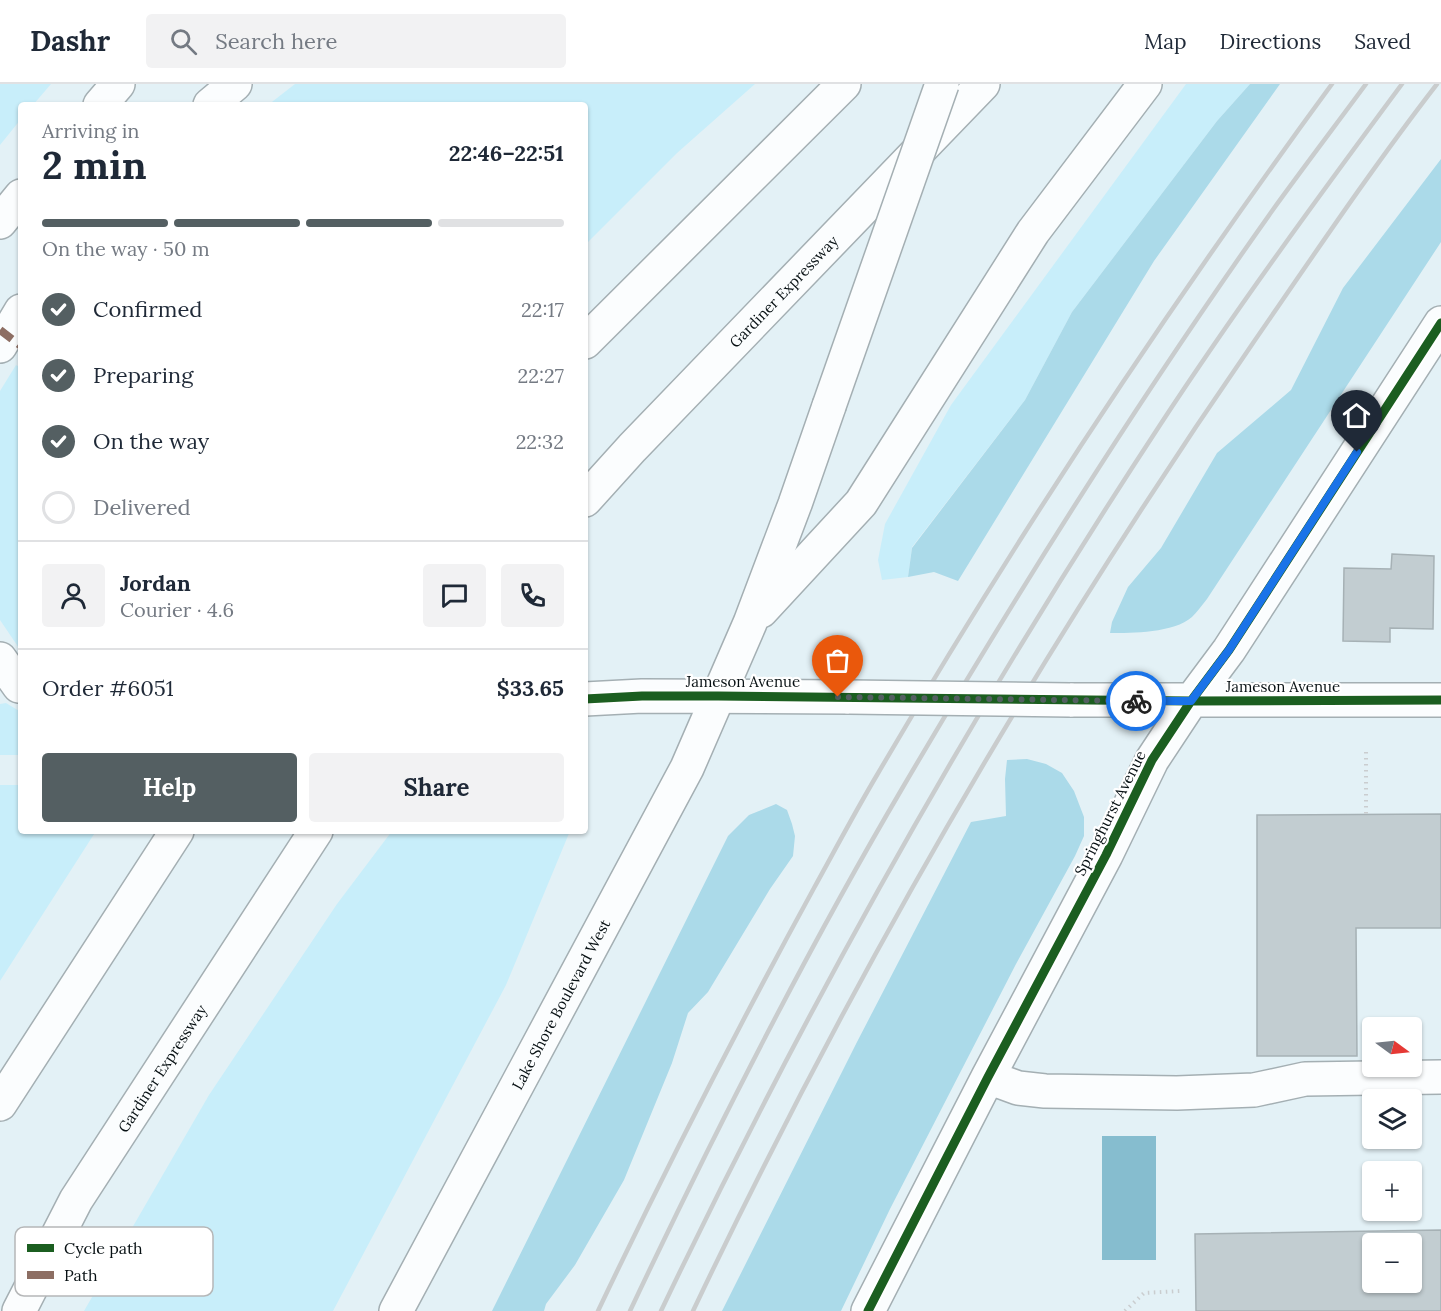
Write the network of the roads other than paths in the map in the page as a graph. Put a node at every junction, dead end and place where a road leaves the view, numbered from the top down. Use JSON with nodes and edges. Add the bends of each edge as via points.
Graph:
{"nodes":[{"id":1,"x":118,"y":84,"type":"edge"},
{"id":2,"x":235,"y":84,"type":"edge"},
{"id":3,"x":844,"y":84,"type":"edge"},
{"id":4,"x":942,"y":84,"type":"edge"},
{"id":5,"x":984,"y":84,"type":"edge"},
{"id":6,"x":1145,"y":84,"type":"edge"},
{"id":7,"x":103,"y":102,"type":"edge"},
{"id":8,"x":214,"y":102,"type":"edge"},
{"id":9,"x":18,"y":200,"type":"edge"},
{"id":10,"x":0,"y":222,"type":"edge"},
{"id":11,"x":18,"y":304,"type":"edge"},
{"id":12,"x":18,"y":316,"type":"edge"},
{"id":13,"x":1441,"y":323,"type":"edge"},
{"id":14,"x":0,"y":327,"type":"edge"},
{"id":15,"x":588,"y":339,"type":"edge"},
{"id":16,"x":0,"y":345,"type":"edge"},
{"id":17,"x":588,"y":497,"type":"edge"},
{"id":18,"x":750,"y":623,"type":"junction"},
{"id":19,"x":0,"y":659,"type":"edge"},
{"id":20,"x":14,"y":686,"type":"edge"},
{"id":21,"x":718,"y":696,"type":"junction"},
{"id":22,"x":588,"y":699,"type":"edge"},
{"id":23,"x":1441,"y":700,"type":"edge"},
{"id":24,"x":1191,"y":701,"type":"junction"},
{"id":25,"x":175,"y":834,"type":"edge"},
{"id":26,"x":314,"y":834,"type":"edge"},
{"id":27,"x":988,"y":1077,"type":"junction"},
{"id":28,"x":1441,"y":1077,"type":"edge"},
{"id":29,"x":0,"y":1104,"type":"edge"},
{"id":30,"x":62,"y":1227,"type":"edge"},
{"id":31,"x":28,"y":1296,"type":"edge"},
{"id":32,"x":20,"y":1311,"type":"edge"},
{"id":33,"x":396,"y":1311,"type":"edge"},
{"id":34,"x":868,"y":1311,"type":"edge"}],
"edges":[{"from":1,"to":7,"type":"main road"},
{"from":2,"to":8,"type":"main road"},
{"from":3,"to":15,"type":"main road"},
{"from":4,"to":18,"type":"main road","name":"Lake Shore Boulevard West","bridge":true},
{"from":5,"to":17,"type":"main road","name":"Gardiner Expressway"},
{"from":6,"to":18,"type":"main road","via":[[1033,232],[861,503]]},
{"from":9,"to":10,"type":"main road"},
{"from":11,"to":14,"type":"main road"},
{"from":12,"to":16,"type":"main road"},
{"from":13,"to":24,"type":"main road","name":"Springhurst Avenue","via":[[1229,650]]},
{"from":18,"to":21,"type":"main road","name":"Lake Shore Boulevard West"},
{"from":19,"to":20,"type":"main road"},
{"from":21,"to":22,"type":"main road","name":"Jameson Avenue"},
{"from":21,"to":24,"type":"main road","name":"Jameson Avenue","bridge":true},
{"from":21,"to":33,"type":"main road","name":"Lake Shore Boulevard West","via":[[687,768]]},
{"from":23,"to":24,"type":"main road","name":"Jameson Avenue"},
{"from":24,"to":27,"type":"main road","name":"Springhurst Avenue","via":[[1152,760]]},
{"from":25,"to":29,"type":"main road"},
{"from":26,"to":30,"type":"main road","name":"Gardiner Expressway","via":[[76,1200]]},
{"from":27,"to":28,"type":"main road","via":[[1018,1088],[1045,1091],[1178,1093],[1254,1090],[1305,1079]]},
{"from":27,"to":34,"type":"main road","name":"Springhurst Avenue"},
{"from":31,"to":32,"type":"main road","name":"Gardiner Expressway"}]}
